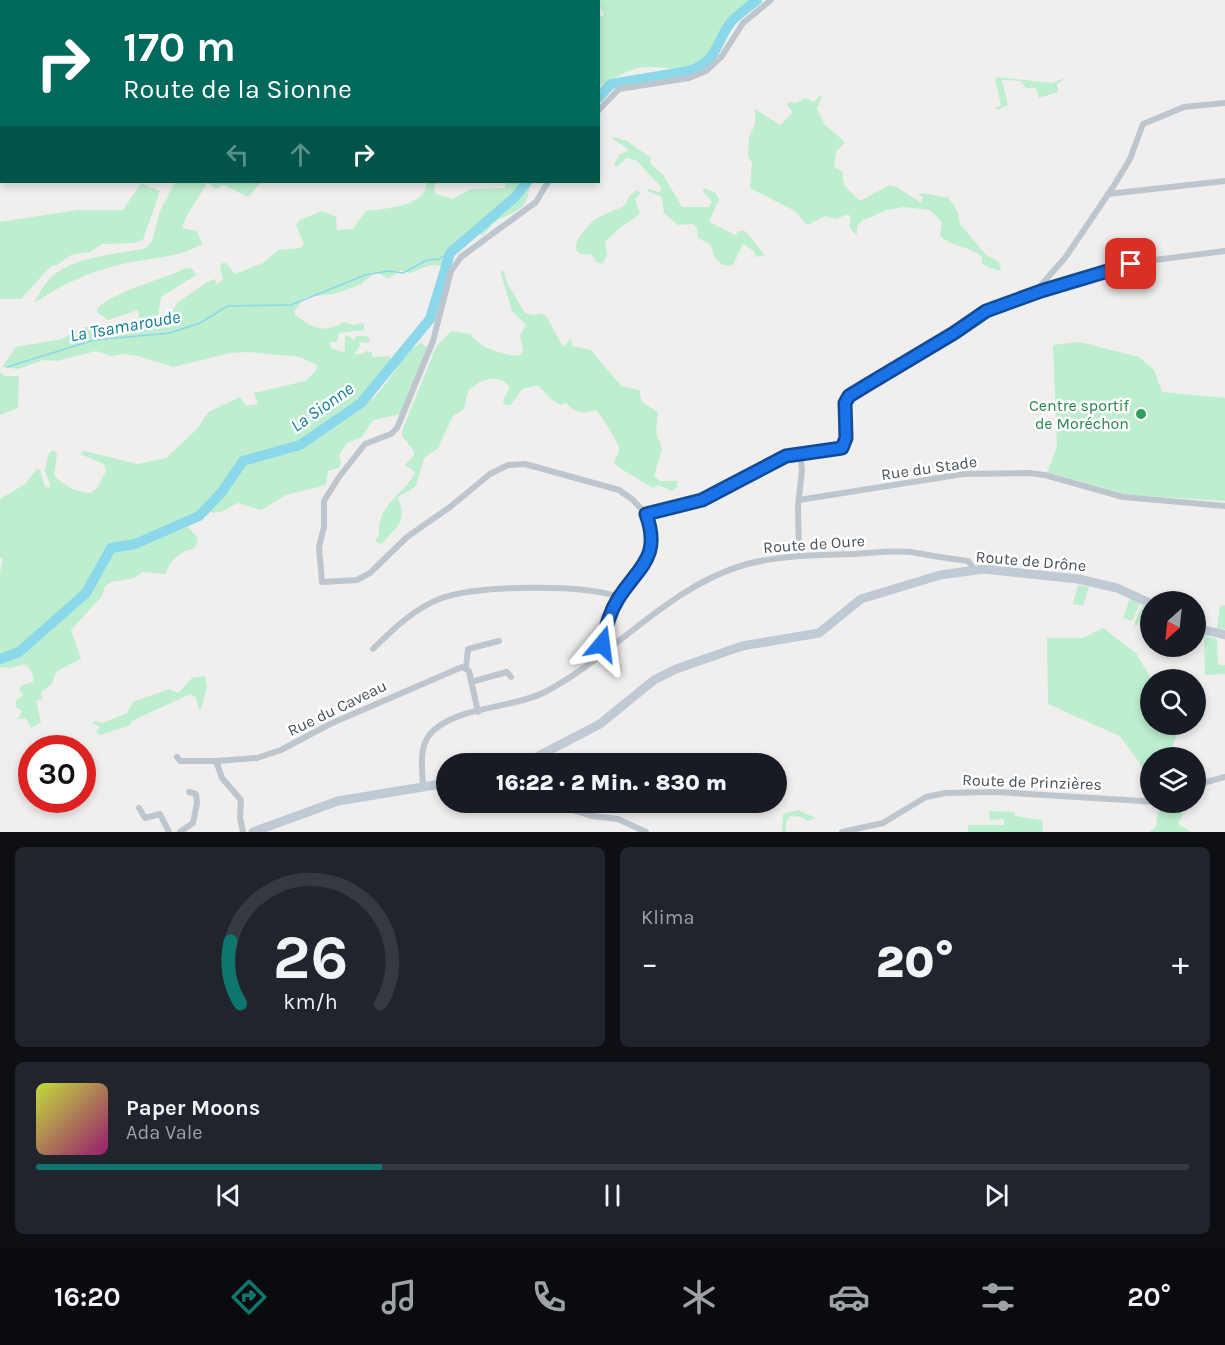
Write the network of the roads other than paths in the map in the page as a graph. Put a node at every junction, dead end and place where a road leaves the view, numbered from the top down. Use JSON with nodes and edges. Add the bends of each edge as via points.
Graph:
{"nodes":[{"id":1,"x":771,"y":0,"type":"edge"},
{"id":2,"x":1225,"y":103,"type":"edge"},
{"id":3,"x":600,"y":109,"type":"edge"},
{"id":4,"x":1225,"y":181,"type":"edge"},
{"id":5,"x":547,"y":183,"type":"edge"},
{"id":6,"x":1108,"y":195,"type":"junction"},
{"id":7,"x":1225,"y":251,"type":"edge"},
{"id":8,"x":1041,"y":291,"type":"junction"},
{"id":9,"x":800,"y":453,"type":"junction"},
{"id":10,"x":799,"y":500,"type":"junction"},
{"id":11,"x":1225,"y":506,"type":"edge"},
{"id":12,"x":646,"y":514,"type":"junction"},
{"id":13,"x":798,"y":556,"type":"junction"},
{"id":14,"x":974,"y":569,"type":"junction"},
{"id":15,"x":619,"y":597,"type":"junction"},
{"id":16,"x":1140,"y":598,"type":"edge"},
{"id":17,"x":1206,"y":630,"type":"edge"},
{"id":18,"x":1225,"y":635,"type":"edge"},
{"id":19,"x":499,"y":641,"type":"dead end"},
{"id":20,"x":373,"y":649,"type":"dead end"},
{"id":21,"x":604,"y":653,"type":"junction"},
{"id":22,"x":466,"y":668,"type":"junction"},
{"id":23,"x":511,"y":677,"type":"dead end"},
{"id":24,"x":471,"y":682,"type":"junction"},
{"id":25,"x":478,"y":712,"type":"junction"},
{"id":26,"x":544,"y":753,"type":"edge"},
{"id":27,"x":177,"y":757,"type":"dead end"},
{"id":28,"x":216,"y":761,"type":"junction"},
{"id":29,"x":1225,"y":777,"type":"edge"},
{"id":30,"x":1206,"y":782,"type":"edge"},
{"id":31,"x":436,"y":784,"type":"edge"},
{"id":32,"x":423,"y":785,"type":"junction"},
{"id":33,"x":189,"y":792,"type":"dead end"},
{"id":34,"x":1140,"y":801,"type":"edge"},
{"id":35,"x":139,"y":808,"type":"dead end"},
{"id":36,"x":582,"y":813,"type":"edge"},
{"id":37,"x":169,"y":832,"type":"edge"},
{"id":38,"x":180,"y":832,"type":"edge"},
{"id":39,"x":243,"y":832,"type":"edge"},
{"id":40,"x":253,"y":832,"type":"edge"},
{"id":41,"x":646,"y":832,"type":"edge"},
{"id":42,"x":842,"y":832,"type":"edge"}],
"edges":[{"from":1,"to":3,"type":"street","via":[[743,23],[720,58],[706,71],[689,78],[619,89]]},
{"from":2,"to":6,"type":"street","via":[[1187,106],[1144,122],[1130,159]]},
{"from":4,"to":6,"type":"street"},
{"from":5,"to":12,"type":"street","via":[[536,202],[461,257],[452,268],[436,334],[397,428],[365,444],[324,501],[319,547],[323,562],[321,580],[357,580],[370,573],[407,537],[490,474],[508,465],[525,464],[619,490]]},
{"from":6,"to":8,"type":"street","via":[[1067,256],[1041,285]]},
{"from":7,"to":8,"type":"street","via":[[1143,261]]},
{"from":8,"to":9,"type":"street","via":[[986,311],[849,396],[845,403],[846,438],[842,448]]},
{"from":9,"to":10,"type":"street"},
{"from":9,"to":12,"type":"street","via":[[768,464],[686,506]]},
{"from":10,"to":11,"type":"street","name":"Rue du Stade","via":[[957,475],[1028,473],[1123,497]]},
{"from":10,"to":13,"type":"street"},
{"from":12,"to":15,"type":"street","via":[[651,538],[648,560]]},
{"from":13,"to":14,"type":"street","name":"Route de Oure","via":[[907,552],[968,561]]},
{"from":13,"to":21,"type":"street","name":"Route de Oure","via":[[759,561],[727,572],[649,615]]},
{"from":14,"to":16,"type":"street","name":"Route de Drône","via":[[1093,582]]},
{"from":14,"to":26,"type":"street","name":"Route de Drône","via":[[869,595],[819,633],[742,646],[688,664],[654,680],[600,724]]},
{"from":15,"to":20,"type":"street","via":[[574,588],[462,593],[422,608]]},
{"from":15,"to":21,"type":"street","via":[[607,626]]},
{"from":17,"to":18,"type":"street"},
{"from":19,"to":22,"type":"street","via":[[468,649]]},
{"from":21,"to":25,"type":"street","name":"Route de Oure","via":[[541,694]]},
{"from":22,"to":24,"type":"street"},
{"from":22,"to":28,"type":"street","name":"Rue du Caveau","via":[[330,723],[281,750],[257,758]]},
{"from":23,"to":24,"type":"street","via":[[507,672]]},
{"from":24,"to":25,"type":"street"},
{"from":25,"to":32,"type":"street","name":"Route de Oure","via":[[448,720],[428,735],[423,747]]},
{"from":27,"to":28,"type":"street","name":"Rue du Caveau","via":[[180,761]]},
{"from":28,"to":39,"type":"street","via":[[220,775],[242,800]]},
{"from":29,"to":30,"type":"street"},
{"from":31,"to":32,"type":"street"},
{"from":32,"to":40,"type":"street","via":[[320,806]]},
{"from":33,"to":38,"type":"street","via":[[196,794],[197,799],[194,821]]},
{"from":34,"to":42,"type":"street","name":"Route de Prinzières","via":[[996,792],[945,793],[926,797],[883,823]]},
{"from":35,"to":37,"type":"street","via":[[144,819],[160,814]]},
{"from":36,"to":41,"type":"street","via":[[618,819]]}]}
